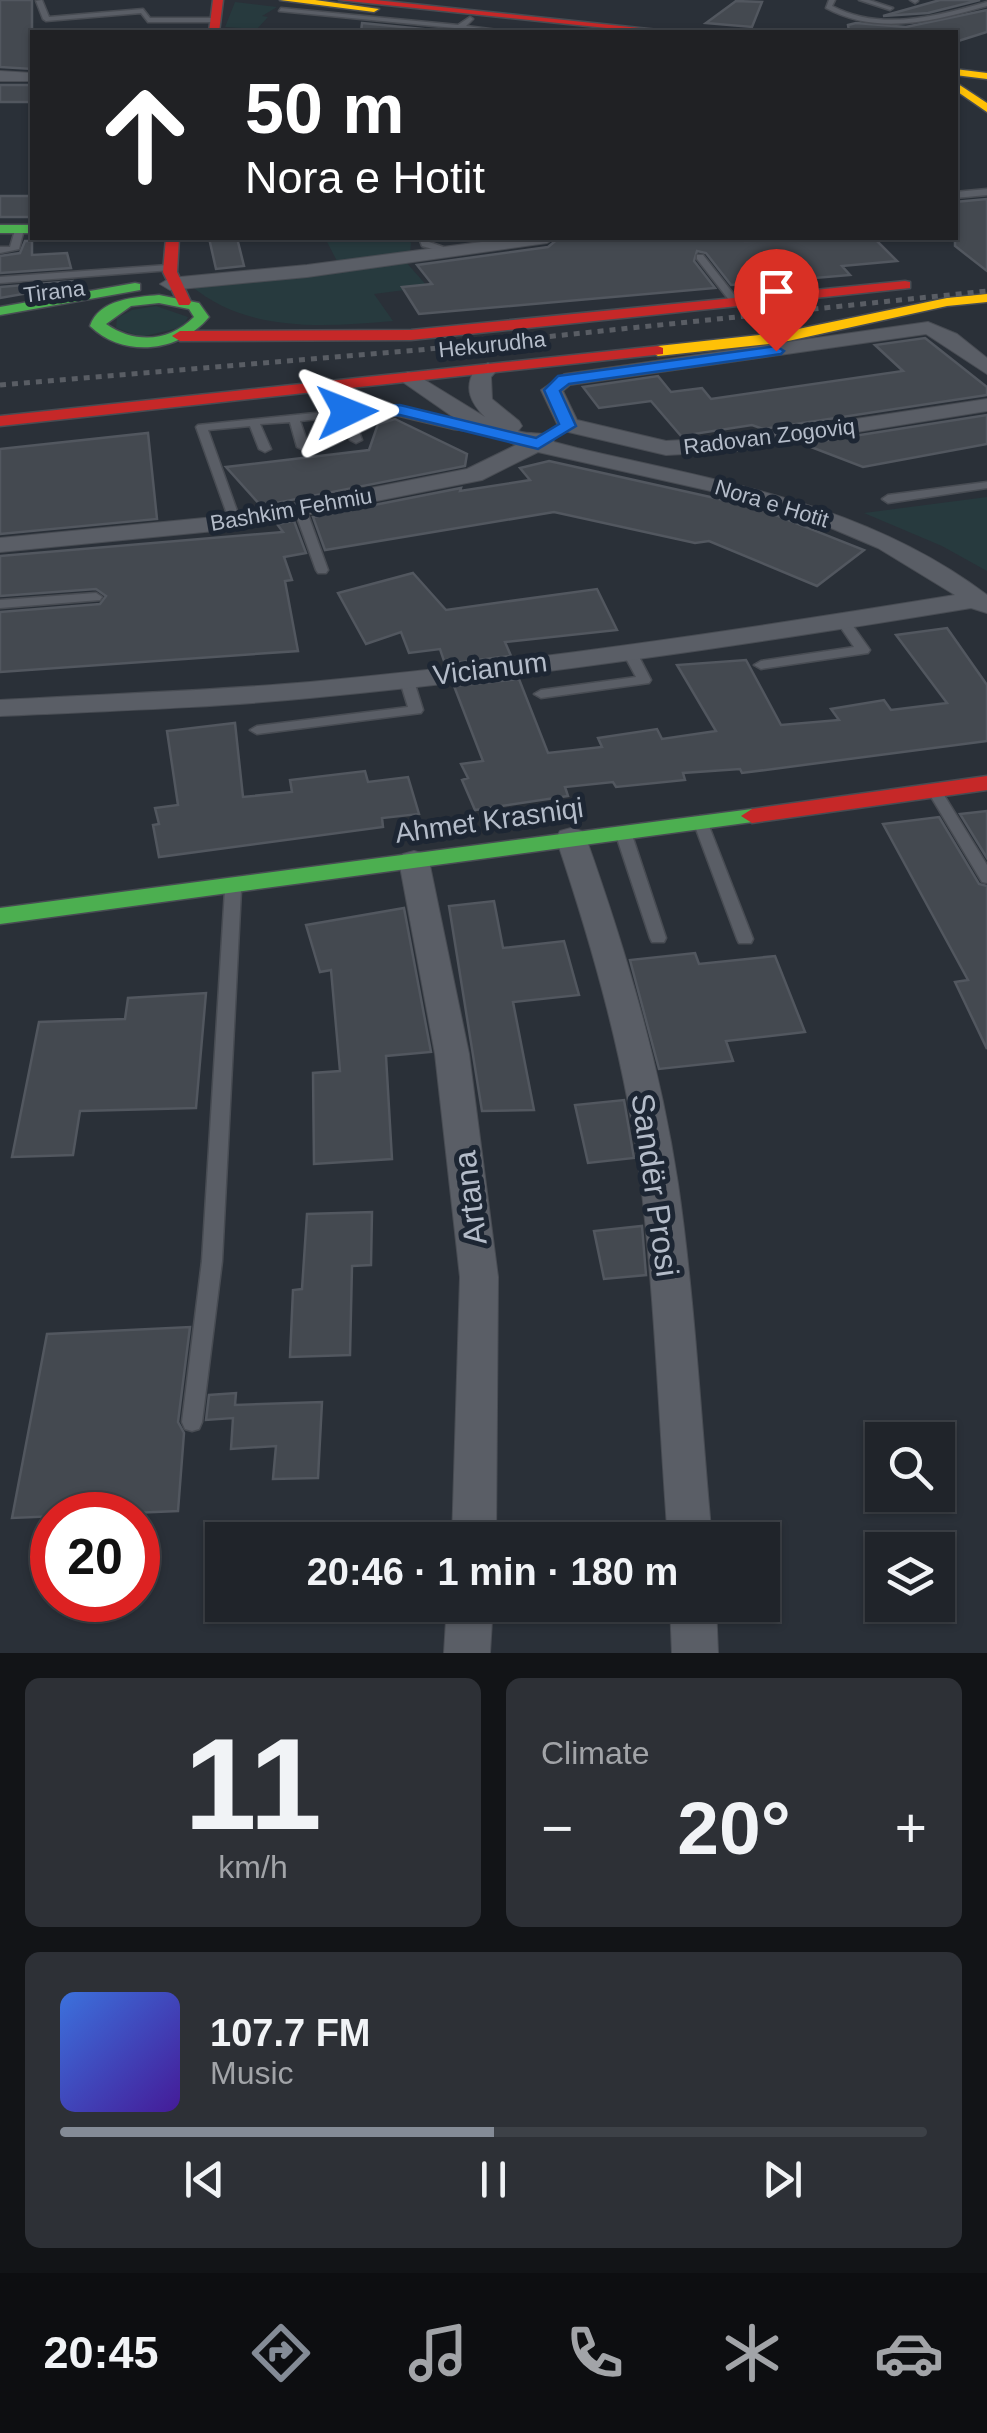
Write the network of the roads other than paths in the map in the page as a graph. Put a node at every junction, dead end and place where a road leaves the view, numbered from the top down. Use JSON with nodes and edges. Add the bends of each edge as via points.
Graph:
{"nodes":[{"id":1,"x":344,"y":0,"type":"edge"},
{"id":2,"x":832,"y":0,"type":"edge"},
{"id":3,"x":862,"y":0,"type":"edge"},
{"id":4,"x":39,"y":1,"type":"edge"},
{"id":5,"x":987,"y":4,"type":"edge"},
{"id":6,"x":283,"y":5,"type":"edge"},
{"id":7,"x":890,"y":8,"type":"dead end"},
{"id":8,"x":216,"y":17,"type":"edge"},
{"id":9,"x":465,"y":23,"type":"junction"},
{"id":10,"x":290,"y":30,"type":"edge"},
{"id":11,"x":501,"y":30,"type":"edge"},
{"id":12,"x":579,"y":30,"type":"edge"},
{"id":13,"x":652,"y":30,"type":"edge"},
{"id":14,"x":969,"y":67,"type":"edge"},
{"id":15,"x":0,"y":76,"type":"edge"},
{"id":16,"x":30,"y":77,"type":"edge"},
{"id":17,"x":987,"y":108,"type":"edge"},
{"id":18,"x":987,"y":192,"type":"edge"},
{"id":19,"x":958,"y":195,"type":"edge"},
{"id":20,"x":17,"y":229,"type":"edge"},
{"id":21,"x":172,"y":240,"type":"edge"},
{"id":22,"x":424,"y":240,"type":"edge"},
{"id":23,"x":532,"y":240,"type":"edge"},
{"id":24,"x":0,"y":250,"type":"edge"},
{"id":25,"x":450,"y":251,"type":"junction"},
{"id":26,"x":700,"y":257,"type":"dead end"},
{"id":27,"x":987,"y":276,"type":"edge"},
{"id":28,"x":0,"y":280,"type":"edge"},
{"id":29,"x":178,"y":288,"type":"junction"},
{"id":30,"x":987,"y":298,"type":"edge"},
{"id":31,"x":736,"y":303,"type":"junction"},
{"id":32,"x":120,"y":305,"type":"junction"},
{"id":33,"x":0,"y":311,"type":"edge"},
{"id":34,"x":0,"y":326,"type":"edge"},
{"id":35,"x":103,"y":333,"type":"junction"},
{"id":36,"x":308,"y":335,"type":"junction"},
{"id":37,"x":180,"y":336,"type":"junction"},
{"id":38,"x":987,"y":368,"type":"edge"},
{"id":39,"x":488,"y":370,"type":"junction"},
{"id":40,"x":408,"y":378,"type":"junction"},
{"id":41,"x":987,"y":405,"type":"edge"},
{"id":42,"x":347,"y":412,"type":"junction"},
{"id":43,"x":294,"y":418,"type":"junction"},
{"id":44,"x":0,"y":421,"type":"edge"},
{"id":45,"x":254,"y":422,"type":"junction"},
{"id":46,"x":568,"y":426,"type":"junction"},
{"id":47,"x":498,"y":431,"type":"junction"},
{"id":48,"x":356,"y":440,"type":"dead end"},
{"id":49,"x":538,"y":444,"type":"junction"},
{"id":50,"x":303,"y":447,"type":"dead end"},
{"id":51,"x":264,"y":449,"type":"dead end"},
{"id":52,"x":987,"y":484,"type":"edge"},
{"id":53,"x":888,"y":500,"type":"dead end"},
{"id":54,"x":300,"y":509,"type":"junction"},
{"id":55,"x":235,"y":522,"type":"junction"},
{"id":56,"x":0,"y":545,"type":"edge"},
{"id":57,"x":322,"y":570,"type":"dead end"},
{"id":58,"x":96,"y":597,"type":"dead end"},
{"id":59,"x":0,"y":604,"type":"edge"},
{"id":60,"x":982,"y":604,"type":"edge"},
{"id":61,"x":842,"y":622,"type":"junction"},
{"id":62,"x":629,"y":651,"type":"junction"},
{"id":63,"x":761,"y":665,"type":"dead end"},
{"id":64,"x":406,"y":678,"type":"junction"},
{"id":65,"x":541,"y":694,"type":"dead end"},
{"id":66,"x":0,"y":708,"type":"edge"},
{"id":67,"x":257,"y":730,"type":"dead end"},
{"id":68,"x":987,"y":782,"type":"edge"},
{"id":69,"x":934,"y":790,"type":"junction"},
{"id":70,"x":700,"y":821,"type":"junction"},
{"id":71,"x":622,"y":832,"type":"junction"},
{"id":72,"x":572,"y":838,"type":"junction"},
{"id":73,"x":414,"y":861,"type":"junction"},
{"id":74,"x":987,"y":878,"type":"edge"},
{"id":75,"x":233,"y":890,"type":"junction"},
{"id":76,"x":0,"y":916,"type":"edge"},
{"id":77,"x":658,"y":938,"type":"dead end"},
{"id":78,"x":745,"y":939,"type":"dead end"},
{"id":79,"x":192,"y":1422,"type":"dead end"},
{"id":80,"x":474,"y":1522,"type":"edge"},
{"id":81,"x":688,"y":1522,"type":"edge"},
{"id":82,"x":469,"y":1622,"type":"edge"},
{"id":83,"x":694,"y":1622,"type":"edge"},
{"id":84,"x":467,"y":1653,"type":"edge"},
{"id":85,"x":695,"y":1653,"type":"edge"}],
"edges":[{"from":1,"to":13,"type":"main road"},
{"from":2,"to":5,"type":"lane","via":[[828,7],[842,14],[913,22]]},
{"from":3,"to":7,"type":"lane"},
{"from":4,"to":8,"type":"lane","via":[[46,19],[143,11],[148,20]]},
{"from":6,"to":9,"type":"main road"},
{"from":8,"to":10,"type":"lane"},
{"from":9,"to":11,"type":"lane"},
{"from":9,"to":12,"type":"main road"},
{"from":14,"to":17,"type":"main road"},
{"from":15,"to":16,"type":"street"},
{"from":18,"to":19,"type":"lane"},
{"from":20,"to":24,"type":"lane","via":[[14,249]]},
{"from":21,"to":29,"type":"main road"},
{"from":22,"to":25,"type":"lane"},
{"from":23,"to":25,"type":"street"},
{"from":25,"to":29,"type":"street"},
{"from":26,"to":31,"type":"lane"},
{"from":27,"to":31,"type":"main road","name":"Hekurudha"},
{"from":28,"to":29,"type":"lane"},
{"from":29,"to":32,"type":"main road"},
{"from":29,"to":32,"type":"main road","name":"Hekurudha"},
{"from":29,"to":33,"type":"main road","via":[[129,289]]},
{"from":29,"to":36,"type":"main road","name":"Hekurudha"},
{"from":29,"to":37,"type":"main road","via":[[192,330]]},
{"from":30,"to":39,"type":"main road","name":"Hekurudha","via":[[779,338]]},
{"from":31,"to":36,"type":"main road","name":"Hekurudha","via":[[411,335]]},
{"from":32,"to":34,"type":"main road","name":"Tirana"},
{"from":32,"to":35,"type":"main road","via":[[99,320]]},
{"from":34,"to":35,"type":"main road","name":"Tirana"},
{"from":35,"to":37,"type":"main road","name":"Hekurudha","via":[[128,342]]},
{"from":36,"to":37,"type":"main road","name":"Hekurudha"},
{"from":38,"to":46,"type":"street","via":[[940,332],[912,330],[564,380],[552,390]]},
{"from":39,"to":40,"type":"main road","name":"Hekurudha"},
{"from":39,"to":49,"type":"street","name":"Nora e Hotit","via":[[478,384],[488,409]]},
{"from":40,"to":44,"type":"main road","name":"Hekurudha"},
{"from":40,"to":47,"type":"street","name":"Nora e Hotit"},
{"from":41,"to":46,"type":"street","name":"Radovan Zogoviq","via":[[738,444],[666,448]]},
{"from":42,"to":43,"type":"lane"},
{"from":42,"to":47,"type":"lane","via":[[400,410]]},
{"from":42,"to":48,"type":"lane"},
{"from":43,"to":45,"type":"lane"},
{"from":43,"to":50,"type":"lane"},
{"from":45,"to":51,"type":"lane"},
{"from":45,"to":55,"type":"lane","via":[[202,427]]},
{"from":46,"to":49,"type":"street","name":"Bashkim Fehmiu"},
{"from":47,"to":49,"type":"street","name":"Nora e Hotit"},
{"from":49,"to":54,"type":"street","name":"Bashkim Fehmiu","via":[[474,475]]},
{"from":49,"to":60,"type":"street","name":"Nora e Hotit","via":[[786,505],[885,541]]},
{"from":52,"to":53,"type":"lane"},
{"from":54,"to":55,"type":"street","name":"Bashkim Fehmiu"},
{"from":54,"to":57,"type":"lane"},
{"from":55,"to":56,"type":"street","name":"Bashkim Fehmiu"},
{"from":58,"to":59,"type":"lane"},
{"from":60,"to":61,"type":"street","name":"Vicianum"},
{"from":61,"to":62,"type":"street","name":"Vicianum"},
{"from":61,"to":63,"type":"lane","via":[[863,650]]},
{"from":62,"to":64,"type":"street","name":"Vicianum"},
{"from":62,"to":65,"type":"lane","via":[[644,680]]},
{"from":64,"to":66,"type":"street","name":"Vicianum","via":[[208,698]]},
{"from":64,"to":67,"type":"lane","via":[[416,710]]},
{"from":68,"to":69,"type":"main road","name":"Ahmet Krasniqi"},
{"from":69,"to":70,"type":"main road","name":"Ahmet Krasniqi"},
{"from":69,"to":74,"type":"lane"},
{"from":70,"to":71,"type":"main road","name":"Ahmet Krasniqi"},
{"from":70,"to":78,"type":"lane"},
{"from":71,"to":72,"type":"main road","name":"Ahmet Krasniqi"},
{"from":71,"to":77,"type":"lane"},
{"from":72,"to":73,"type":"main road","name":"Ahmet Krasniqi"},
{"from":72,"to":81,"type":"street","name":"Sandër Prosi","via":[[627,1016],[659,1183]]},
{"from":73,"to":75,"type":"main road","name":"Ahmet Krasniqi"},
{"from":73,"to":80,"type":"street","name":"Artana","via":[[452,1054],[479,1277]]},
{"from":75,"to":76,"type":"main road","name":"Ahmet Krasniqi"},
{"from":75,"to":79,"type":"lane","via":[[212,1261]]},
{"from":82,"to":84,"type":"street"},
{"from":83,"to":85,"type":"street"}]}
